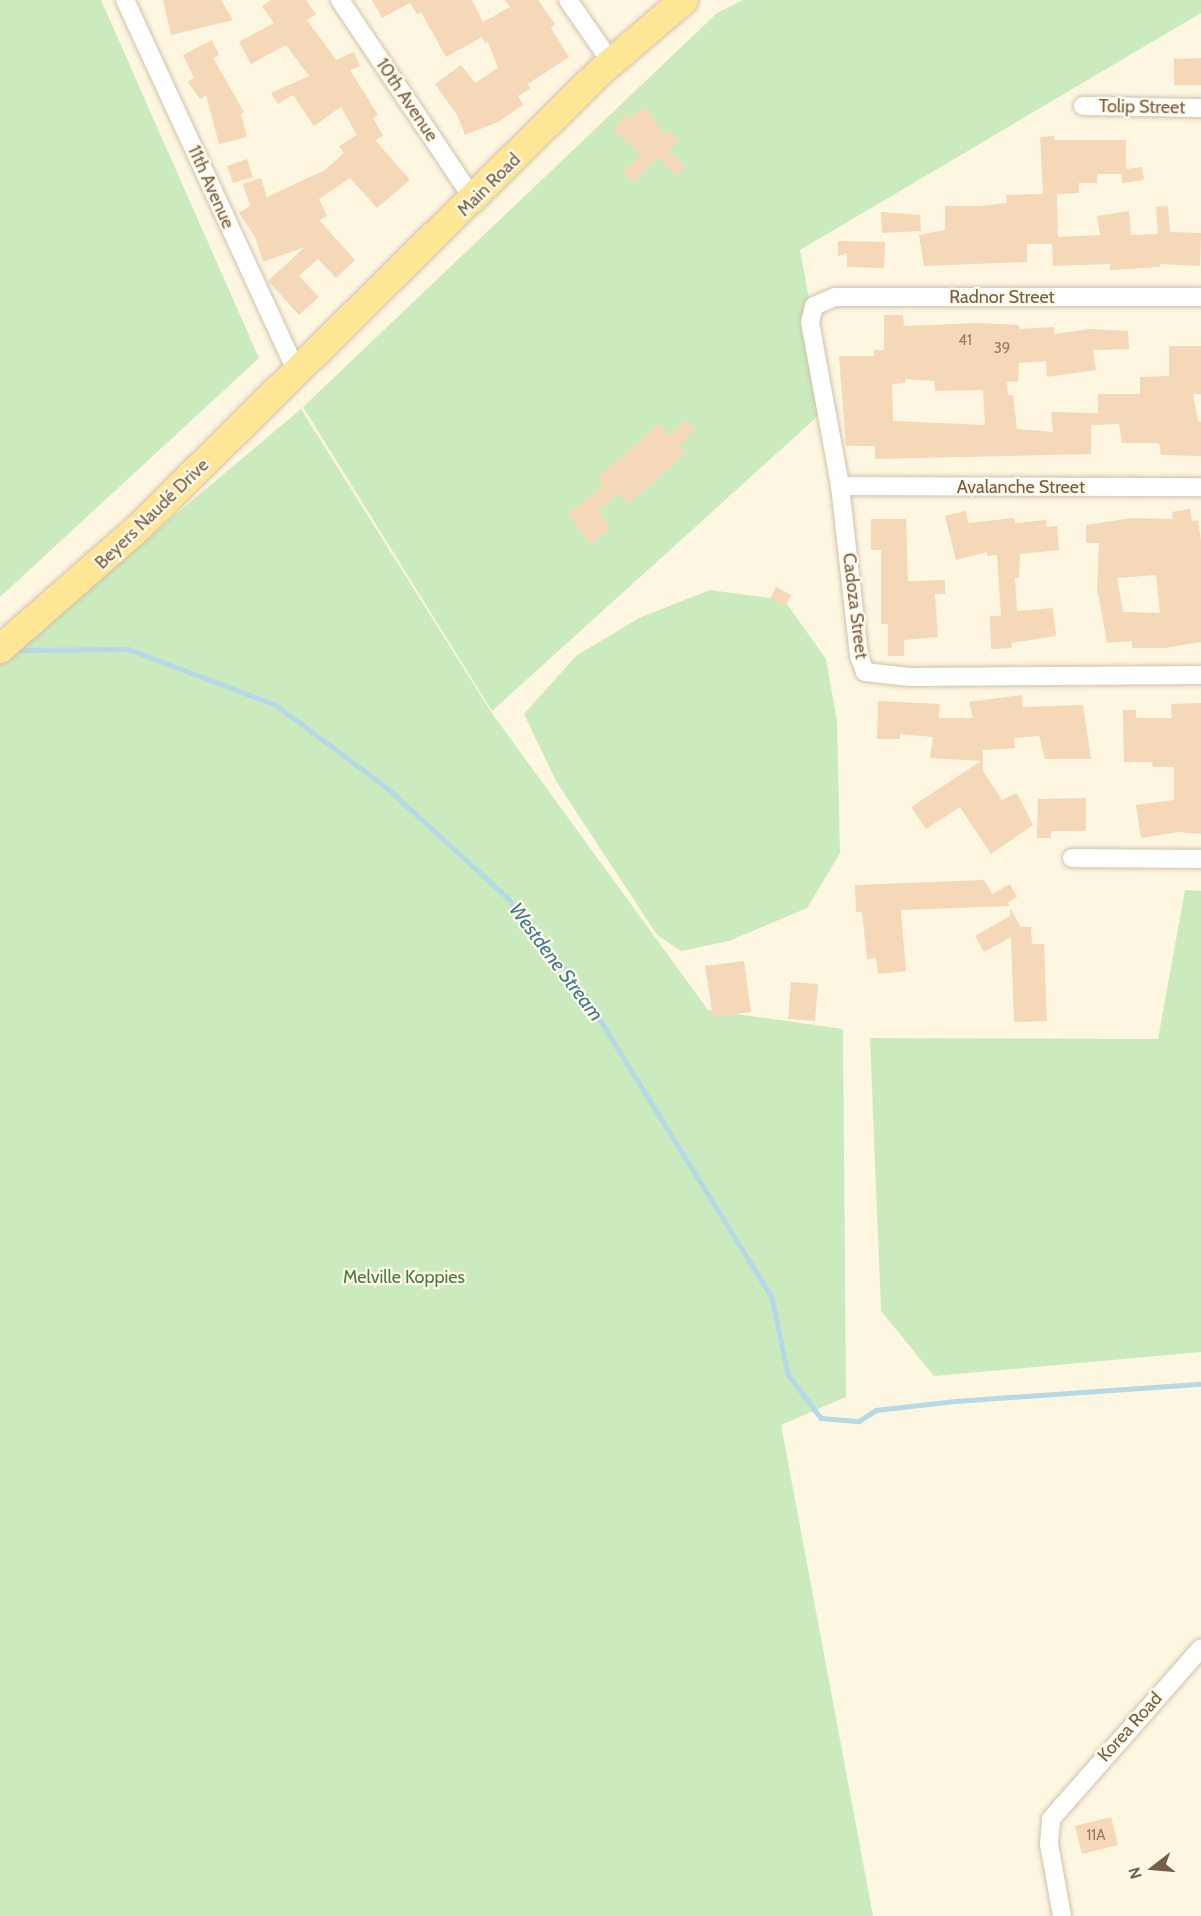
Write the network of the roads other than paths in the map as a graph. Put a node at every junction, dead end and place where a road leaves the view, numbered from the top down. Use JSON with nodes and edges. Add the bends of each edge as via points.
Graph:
{"nodes":[{"id":1,"x":125,"y":0,"type":"edge"},
{"id":2,"x":340,"y":0,"type":"edge"},
{"id":3,"x":568,"y":0,"type":"edge"},
{"id":4,"x":662,"y":0,"type":"edge"},
{"id":5,"x":684,"y":0,"type":"edge"},
{"id":6,"x":607,"y":57,"type":"junction"},
{"id":7,"x":1083,"y":106,"type":"dead end"},
{"id":8,"x":1201,"y":108,"type":"edge"},
{"id":9,"x":470,"y":194,"type":"junction"},
{"id":10,"x":1201,"y":297,"type":"edge"},
{"id":11,"x":811,"y":314,"type":"joint"},
{"id":12,"x":293,"y":367,"type":"junction"},
{"id":13,"x":840,"y":486,"type":"junction"},
{"id":14,"x":1201,"y":487,"type":"edge"},
{"id":15,"x":0,"y":633,"type":"edge"},
{"id":16,"x":0,"y":649,"type":"edge"},
{"id":17,"x":1201,"y":675,"type":"edge"},
{"id":18,"x":1072,"y":858,"type":"dead end"},
{"id":19,"x":1201,"y":860,"type":"edge"},
{"id":20,"x":1201,"y":1650,"type":"edge"},
{"id":21,"x":1062,"y":1916,"type":"edge"}],
"edges":[{"from":1,"to":12,"type":"street","name":"11th Avenue"},
{"from":2,"to":9,"type":"street","name":"10th Avenue"},
{"from":3,"to":6,"type":"street"},
{"from":4,"to":6,"type":"main road","name":"Main Road"},
{"from":5,"to":6,"type":"main road","name":"Main Road"},
{"from":6,"to":9,"type":"main road","name":"Main Road"},
{"from":7,"to":8,"type":"street","name":"Tolip Street"},
{"from":9,"to":12,"type":"main road","name":"Main Road"},
{"from":10,"to":11,"type":"street","name":"Radnor Street","via":[[834,297],[818,301]]},
{"from":11,"to":13,"type":"street","name":"Cadoza Street"},
{"from":12,"to":15,"type":"main road","name":"Beyers Naudé Drive","via":[[72,573]]},
{"from":12,"to":16,"type":"main road","name":"Beyers Naudé Drive","via":[[87,576]]},
{"from":13,"to":14,"type":"street","name":"Avalanche Street"},
{"from":13,"to":17,"type":"street","name":"Cadoza Street","via":[[859,656],[865,672],[910,677]]},
{"from":18,"to":19,"type":"street"},
{"from":20,"to":21,"type":"street","name":"Korea Road","via":[[1051,1819],[1049,1844]]}]}
